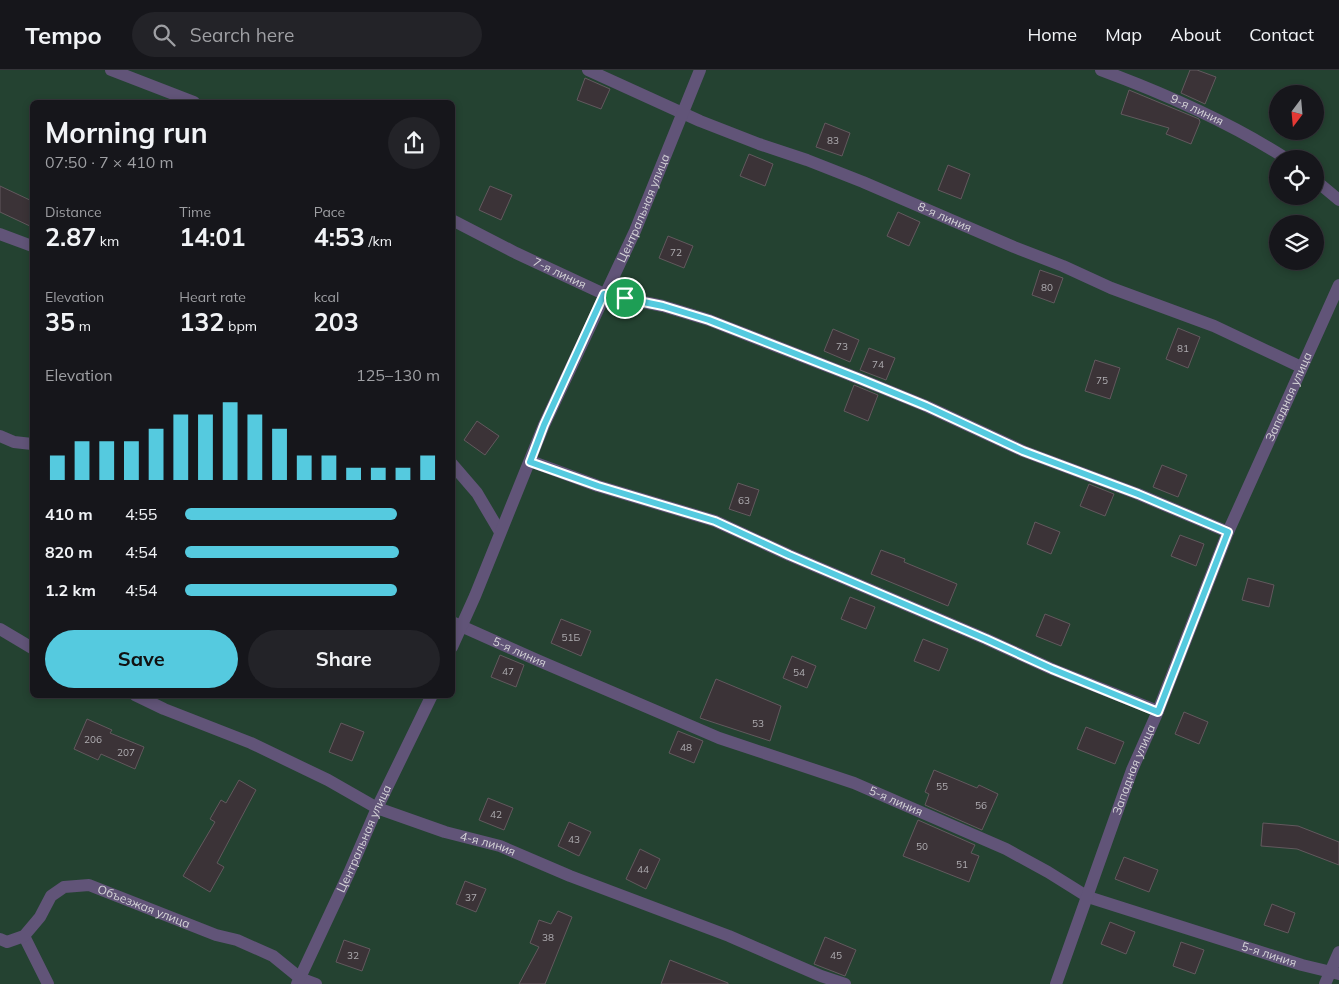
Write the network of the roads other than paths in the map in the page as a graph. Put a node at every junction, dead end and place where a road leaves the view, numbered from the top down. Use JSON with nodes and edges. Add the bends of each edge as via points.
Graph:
{"nodes":[{"id":1,"x":111,"y":70,"type":"edge"},
{"id":2,"x":588,"y":70,"type":"edge"},
{"id":3,"x":700,"y":70,"type":"edge"},
{"id":4,"x":1101,"y":70,"type":"edge"},
{"id":5,"x":189,"y":100,"type":"edge"},
{"id":6,"x":682,"y":112,"type":"junction"},
{"id":7,"x":1273,"y":150,"type":"edge"},
{"id":8,"x":1324,"y":188,"type":"edge"},
{"id":9,"x":1339,"y":200,"type":"edge"},
{"id":10,"x":455,"y":222,"type":"edge"},
{"id":11,"x":0,"y":234,"type":"edge"},
{"id":12,"x":30,"y":245,"type":"edge"},
{"id":13,"x":1339,"y":285,"type":"edge"},
{"id":14,"x":604,"y":294,"type":"junction"},
{"id":15,"x":1301,"y":367,"type":"junction"},
{"id":16,"x":0,"y":436,"type":"edge"},
{"id":17,"x":30,"y":444,"type":"edge"},
{"id":18,"x":530,"y":462,"type":"junction"},
{"id":19,"x":455,"y":467,"type":"edge"},
{"id":20,"x":500,"y":532,"type":"junction"},
{"id":21,"x":1228,"y":532,"type":"junction"},
{"id":22,"x":457,"y":624,"type":"edge"},
{"id":23,"x":0,"y":629,"type":"edge"},
{"id":24,"x":30,"y":647,"type":"edge"},
{"id":25,"x":140,"y":698,"type":"edge"},
{"id":26,"x":431,"y":698,"type":"edge"},
{"id":27,"x":1158,"y":712,"type":"junction"},
{"id":28,"x":377,"y":808,"type":"junction"},
{"id":29,"x":1088,"y":897,"type":"junction"},
{"id":30,"x":24,"y":936,"type":"junction"},
{"id":31,"x":0,"y":939,"type":"edge"},
{"id":32,"x":1339,"y":952,"type":"edge"},
{"id":33,"x":1332,"y":977,"type":"edge"},
{"id":34,"x":298,"y":981,"type":"edge"},
{"id":35,"x":48,"y":984,"type":"edge"},
{"id":36,"x":316,"y":984,"type":"edge"},
{"id":37,"x":844,"y":984,"type":"edge"},
{"id":38,"x":1056,"y":984,"type":"edge"}],
"edges":[{"from":1,"to":5,"type":"street"},
{"from":2,"to":6,"type":"street","name":"8-я линия"},
{"from":3,"to":6,"type":"street","name":"Центральная улица"},
{"from":4,"to":7,"type":"street","name":"9-я линия","via":[[1171,97],[1250,135]]},
{"from":6,"to":14,"type":"street","name":"Центральная улица","via":[[635,231]]},
{"from":6,"to":15,"type":"street","name":"8-я линия","via":[[863,182],[1111,288],[1214,326]]},
{"from":8,"to":9,"type":"street"},
{"from":10,"to":14,"type":"street","name":"7-я линия"},
{"from":11,"to":12,"type":"street"},
{"from":13,"to":15,"type":"street","name":"Западная улица"},
{"from":14,"to":18,"type":"street","name":"Центральная улица"},
{"from":14,"to":21,"type":"street","name":"7-я линия","via":[[663,306],[709,320],[926,406],[1023,451]]},
{"from":15,"to":21,"type":"street","name":"Западная улица"},
{"from":16,"to":17,"type":"street"},
{"from":18,"to":20,"type":"street","name":"Центральная улица"},
{"from":18,"to":27,"type":"street","via":[[715,521]]},
{"from":19,"to":20,"type":"street","via":[[477,493]]},
{"from":20,"to":22,"type":"street","name":"Центральная улица","via":[[475,596]]},
{"from":21,"to":27,"type":"street","name":"Западная улица"},
{"from":22,"to":29,"type":"street","name":"5-я линия","via":[[719,738],[854,783],[1006,849]]},
{"from":23,"to":24,"type":"street"},
{"from":25,"to":28,"type":"street","name":"4-я линия","via":[[251,743]]},
{"from":26,"to":28,"type":"street","name":"Центральная улица"},
{"from":27,"to":29,"type":"street","name":"Западная улица","via":[[1107,835]]},
{"from":28,"to":34,"type":"street","name":"Центральная улица"},
{"from":28,"to":37,"type":"street","name":"4-я линия","via":[[445,832],[500,846]]},
{"from":29,"to":33,"type":"street","name":"5-я линия"},
{"from":29,"to":38,"type":"street","name":"Западная улица"},
{"from":30,"to":31,"type":"street","via":[[7,942]]},
{"from":30,"to":34,"type":"street","name":"Объезжая улица","via":[[40,917],[51,896],[64,887],[89,885],[273,956]]},
{"from":30,"to":35,"type":"street"},
{"from":32,"to":33,"type":"street"},
{"from":34,"to":36,"type":"street","name":"Объезжая улица"}]}
